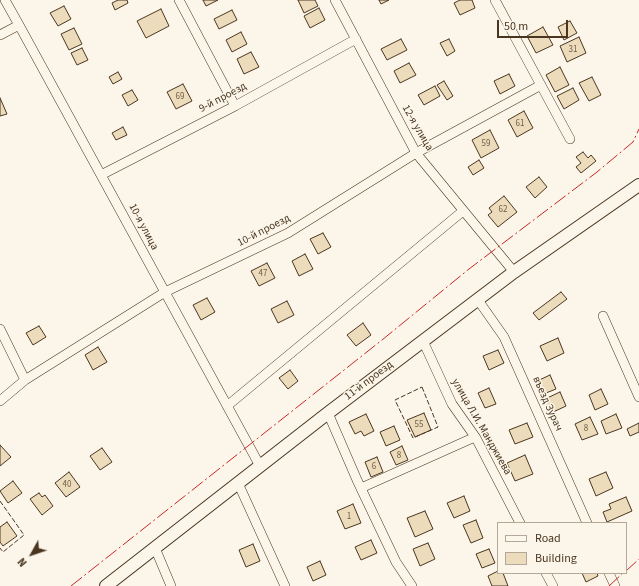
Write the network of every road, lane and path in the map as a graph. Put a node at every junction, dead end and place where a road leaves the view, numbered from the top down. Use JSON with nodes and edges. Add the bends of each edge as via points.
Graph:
{"nodes":[{"id":1,"x":5,"y":0,"type":"edge"},
{"id":2,"x":179,"y":0,"type":"edge"},
{"id":3,"x":335,"y":0,"type":"edge"},
{"id":4,"x":495,"y":0,"type":"edge"},
{"id":5,"x":19,"y":25,"type":"junction"},
{"id":6,"x":0,"y":35,"type":"edge"},
{"id":7,"x":356,"y":39,"type":"junction"},
{"id":8,"x":541,"y":85,"type":"junction"},
{"id":9,"x":235,"y":106,"type":"junction"},
{"id":10,"x":570,"y":139,"type":"dead end"},
{"id":11,"x":416,"y":153,"type":"junction"},
{"id":12,"x":101,"y":175,"type":"junction"},
{"id":13,"x":639,"y":185,"type":"edge"},
{"id":14,"x":464,"y":211,"type":"junction"},
{"id":15,"x":514,"y":272,"type":"junction"},
{"id":16,"x":164,"y":292,"type":"junction"},
{"id":17,"x":478,"y":300,"type":"junction"},
{"id":18,"x":602,"y":316,"type":"dead end"},
{"id":19,"x":0,"y":329,"type":"edge"},
{"id":20,"x":423,"y":341,"type":"junction"},
{"id":21,"x":25,"y":380,"type":"junction"},
{"id":22,"x":639,"y":397,"type":"edge"},
{"id":23,"x":0,"y":401,"type":"edge"},
{"id":24,"x":227,"y":406,"type":"junction"},
{"id":25,"x":328,"y":413,"type":"junction"},
{"id":26,"x":475,"y":437,"type":"junction"},
{"id":27,"x":260,"y":466,"type":"junction"},
{"id":28,"x":238,"y":483,"type":"junction"},
{"id":29,"x":361,"y":488,"type":"junction"},
{"id":30,"x":519,"y":522,"type":"edge"},
{"id":31,"x":587,"y":522,"type":"edge"},
{"id":32,"x":155,"y":548,"type":"junction"},
{"id":33,"x":547,"y":574,"type":"edge"},
{"id":34,"x":609,"y":574,"type":"edge"},
{"id":35,"x":106,"y":586,"type":"edge"},
{"id":36,"x":171,"y":586,"type":"edge"},
{"id":37,"x":285,"y":586,"type":"edge"},
{"id":38,"x":412,"y":586,"type":"edge"},
{"id":39,"x":553,"y":586,"type":"edge"},
{"id":40,"x":615,"y":586,"type":"edge"}],
"edges":[{"from":1,"to":5,"type":"street","name":"10-я улица"},
{"from":2,"to":9,"type":"street"},
{"from":3,"to":7,"type":"street","name":"12-я улица"},
{"from":4,"to":8,"type":"street"},
{"from":5,"to":6,"type":"street"},
{"from":5,"to":12,"type":"street","name":"10-я улица"},
{"from":7,"to":9,"type":"street","name":"9-й проезд"},
{"from":7,"to":11,"type":"street","name":"12-я улица"},
{"from":8,"to":10,"type":"street"},
{"from":8,"to":11,"type":"street","name":"10-й проезд"},
{"from":9,"to":12,"type":"street","name":"9-й проезд"},
{"from":11,"to":14,"type":"street","name":"12-я улица"},
{"from":11,"to":16,"type":"street","name":"10-й проезд","via":[[288,233]]},
{"from":12,"to":16,"type":"street","name":"10-я улица"},
{"from":13,"to":15,"type":"street","name":"11-й проезд"},
{"from":14,"to":15,"type":"street","name":"12-я улица"},
{"from":14,"to":24,"type":"street"},
{"from":15,"to":17,"type":"street","name":"11-й проезд"},
{"from":16,"to":21,"type":"street","name":"10-й проезд"},
{"from":16,"to":24,"type":"street","name":"10-я улица"},
{"from":17,"to":20,"type":"street","name":"11-й проезд"},
{"from":17,"to":31,"type":"street","name":"въезд Зурач","via":[[504,337]]},
{"from":18,"to":22,"type":"street"},
{"from":19,"to":21,"type":"street"},
{"from":20,"to":25,"type":"street","name":"11-й проезд"},
{"from":20,"to":26,"type":"street","name":"улица Л.И. Манджиева","via":[[452,404]]},
{"from":21,"to":23,"type":"street","name":"10-й проезд"},
{"from":24,"to":27,"type":"street","name":"10-я улица"},
{"from":25,"to":27,"type":"street","name":"11-й проезд"},
{"from":25,"to":29,"type":"street"},
{"from":26,"to":29,"type":"street"},
{"from":26,"to":30,"type":"street","name":"улица Л.И. Манджиева"},
{"from":27,"to":28,"type":"street","name":"11-й проезд"},
{"from":28,"to":32,"type":"street","name":"11-й проезд"},
{"from":28,"to":37,"type":"street"},
{"from":29,"to":38,"type":"street","via":[[396,562]]},
{"from":32,"to":35,"type":"street","name":"11-й проезд"},
{"from":32,"to":36,"type":"street"},
{"from":33,"to":39,"type":"street"},
{"from":34,"to":40,"type":"street"}]}
